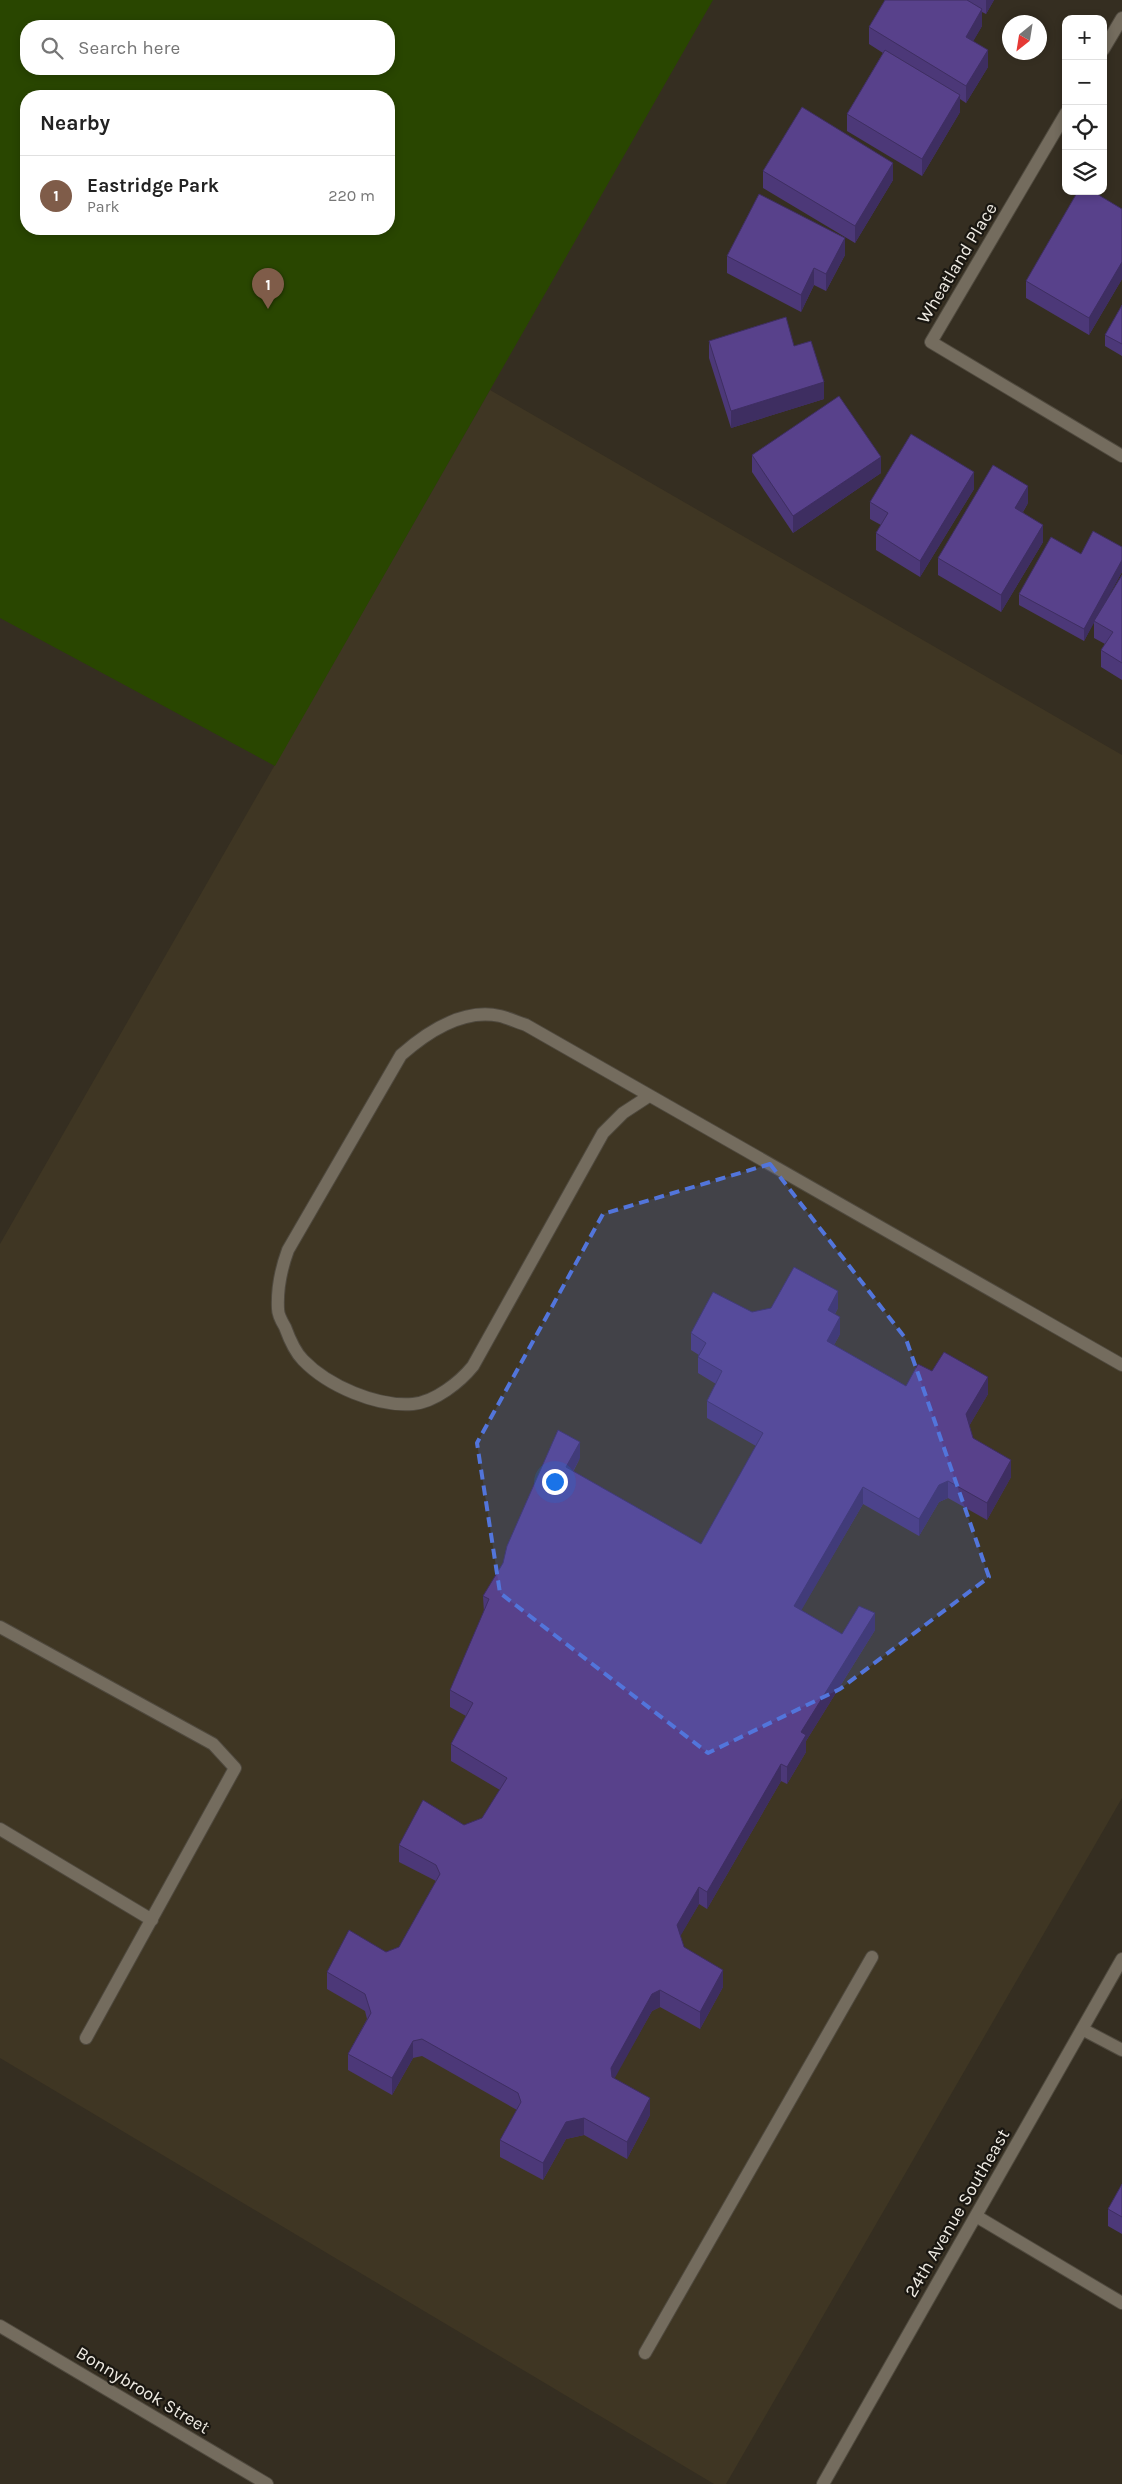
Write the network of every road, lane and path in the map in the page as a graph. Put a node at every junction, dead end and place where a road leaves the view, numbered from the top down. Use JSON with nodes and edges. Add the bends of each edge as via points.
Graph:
{"nodes":[{"id":1,"x":1122,"y":18,"type":"edge"},
{"id":2,"x":1107,"y":43,"type":"edge"},
{"id":3,"x":1062,"y":121,"type":"edge"},
{"id":4,"x":1122,"y":456,"type":"edge"},
{"id":5,"x":649,"y":1096,"type":"junction"},
{"id":6,"x":1122,"y":1365,"type":"edge"},
{"id":7,"x":0,"y":1627,"type":"edge"},
{"id":8,"x":0,"y":1829,"type":"edge"},
{"id":9,"x":152,"y":1920,"type":"junction"},
{"id":10,"x":872,"y":1957,"type":"dead end"},
{"id":11,"x":1122,"y":1959,"type":"edge"},
{"id":12,"x":1082,"y":2029,"type":"junction"},
{"id":13,"x":86,"y":2038,"type":"dead end"},
{"id":14,"x":1122,"y":2050,"type":"edge"},
{"id":15,"x":976,"y":2216,"type":"junction"},
{"id":16,"x":1122,"y":2303,"type":"edge"},
{"id":17,"x":0,"y":2326,"type":"edge"},
{"id":18,"x":645,"y":2353,"type":"dead end"},
{"id":19,"x":267,"y":2484,"type":"edge"},
{"id":20,"x":823,"y":2484,"type":"edge"}],
"edges":[{"from":1,"to":2,"type":"street"},
{"from":3,"to":4,"type":"street","name":"Wheatland Place","via":[[930,342]]},
{"from":5,"to":5,"type":"street","via":[[526,1025],[499,1016],[473,1016],[443,1025],[421,1037],[401,1055],[288,1250],[280,1273],[278,1311],[302,1359],[348,1391],[378,1400],[414,1404],[438,1395],[460,1381],[473,1366],[603,1134],[623,1113]]},
{"from":5,"to":6,"type":"street"},
{"from":7,"to":9,"type":"street","via":[[213,1744],[235,1768]]},
{"from":8,"to":9,"type":"street"},
{"from":9,"to":13,"type":"street"},
{"from":10,"to":18,"type":"street"},
{"from":11,"to":12,"type":"street","name":"24th Avenue Southeast"},
{"from":12,"to":14,"type":"street"},
{"from":12,"to":15,"type":"street","name":"24th Avenue Southeast"},
{"from":15,"to":16,"type":"street"},
{"from":15,"to":20,"type":"street","name":"24th Avenue Southeast"},
{"from":17,"to":19,"type":"street","name":"Bonnybrook Street"}]}
